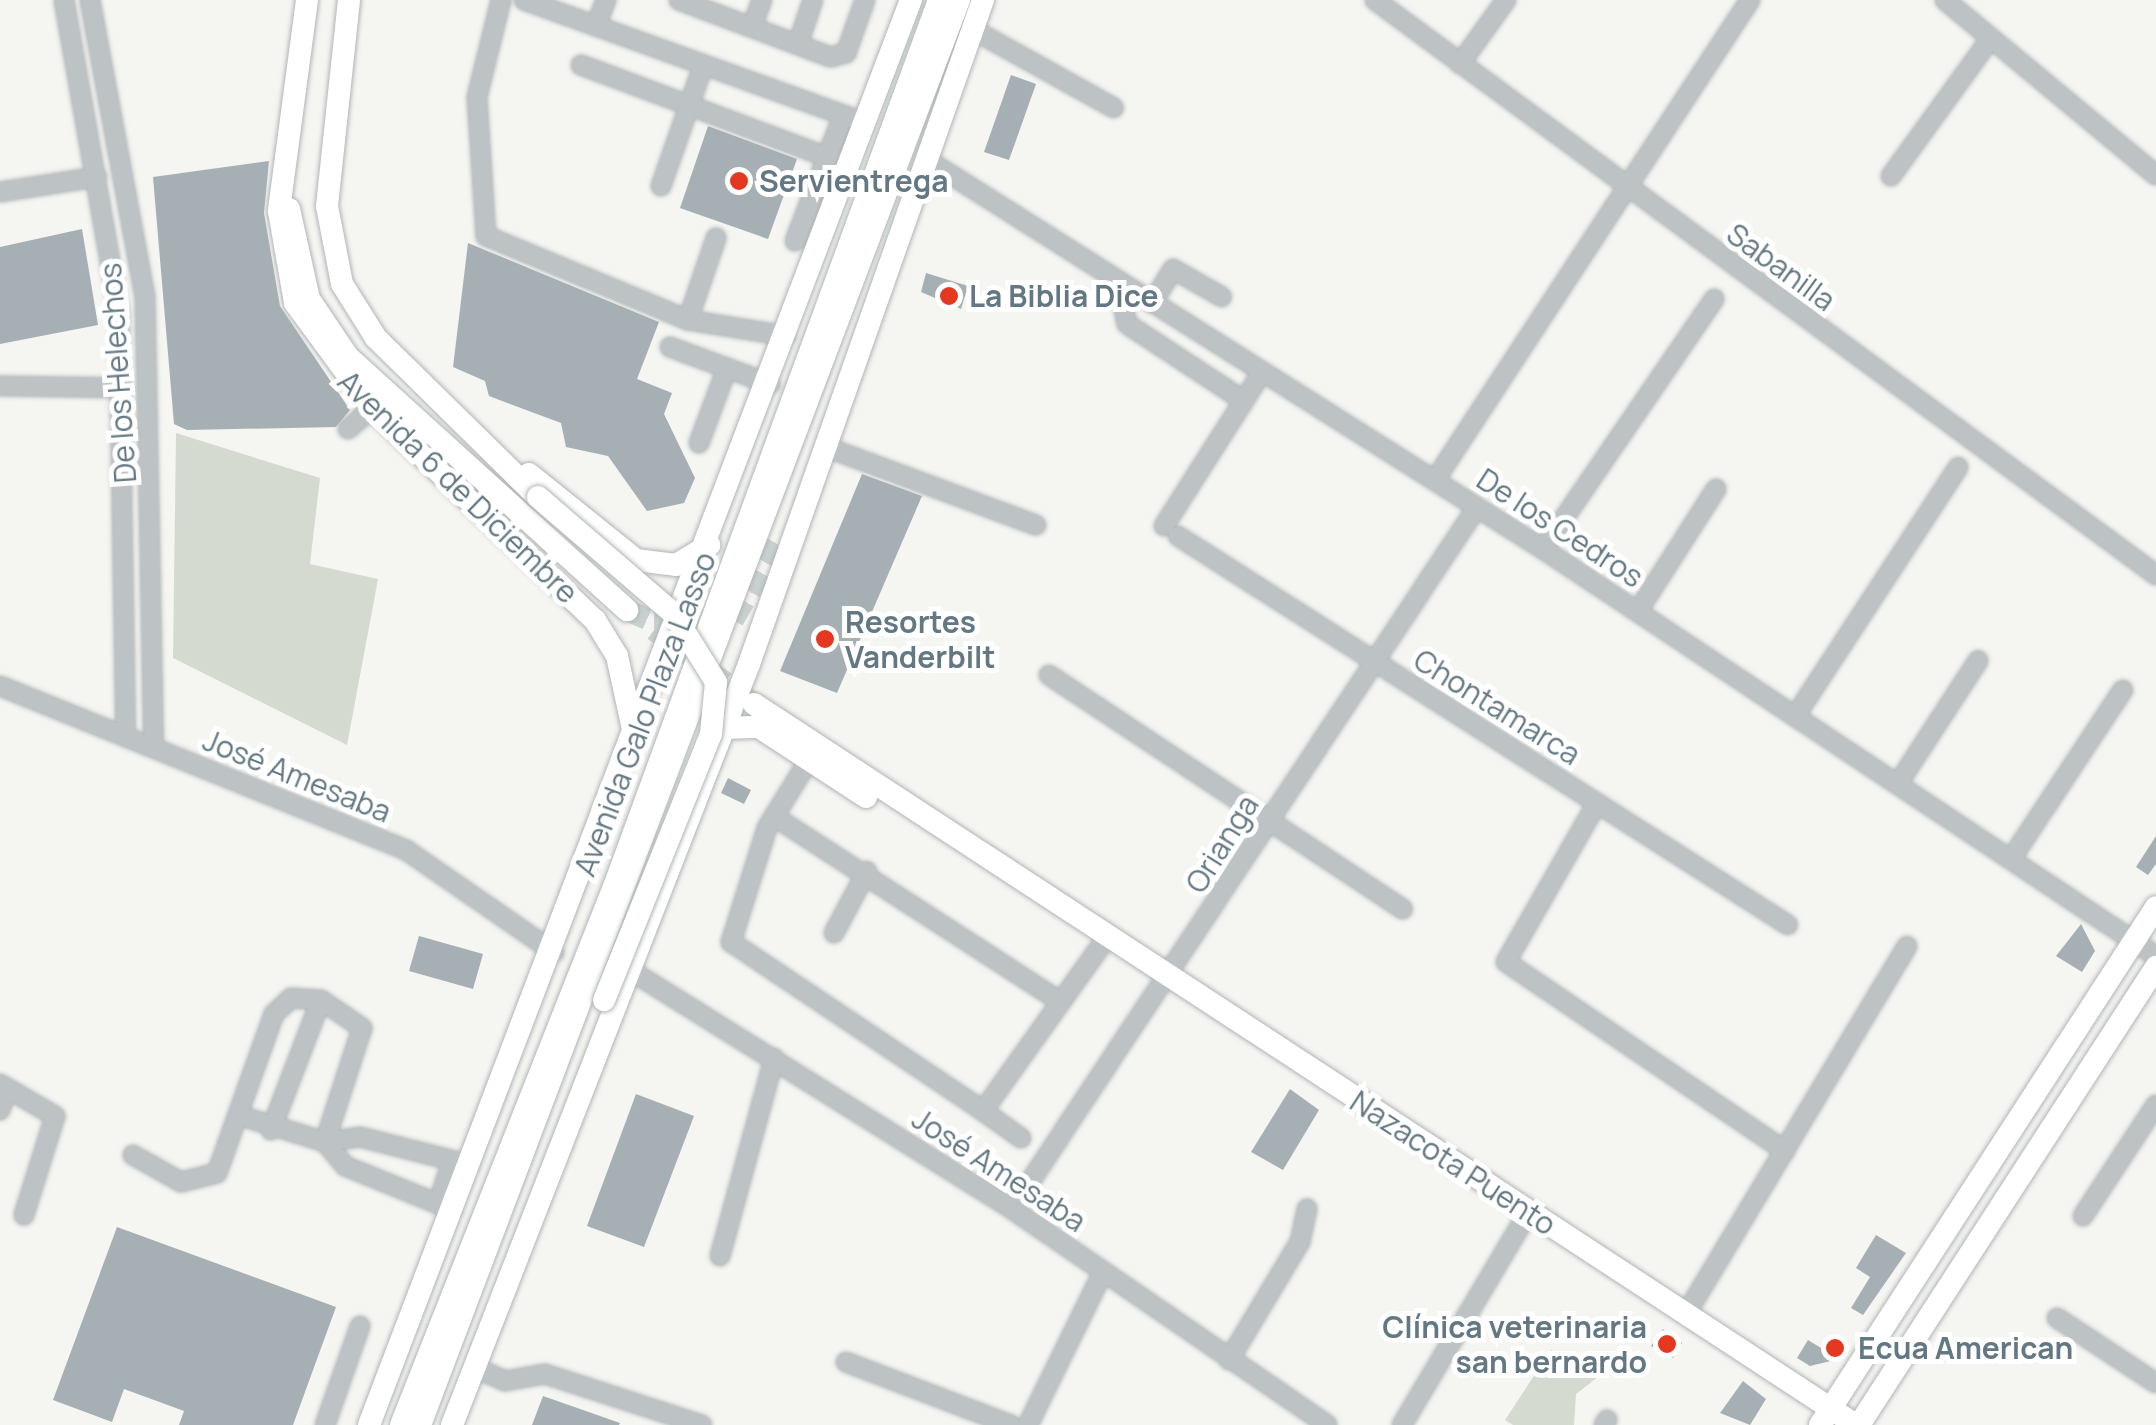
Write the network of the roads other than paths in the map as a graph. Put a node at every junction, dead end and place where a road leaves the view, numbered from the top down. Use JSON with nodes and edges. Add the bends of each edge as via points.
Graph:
{"nodes":[{"id":1,"x":64,"y":0,"type":"edge"},
{"id":2,"x":90,"y":0,"type":"edge"},
{"id":3,"x":307,"y":0,"type":"edge"},
{"id":4,"x":350,"y":0,"type":"edge"},
{"id":5,"x":501,"y":0,"type":"edge"},
{"id":6,"x":524,"y":0,"type":"edge"},
{"id":7,"x":606,"y":0,"type":"edge"},
{"id":8,"x":679,"y":0,"type":"edge"},
{"id":9,"x":762,"y":0,"type":"edge"},
{"id":10,"x":813,"y":0,"type":"edge"},
{"id":11,"x":866,"y":0,"type":"edge"},
{"id":12,"x":911,"y":0,"type":"edge"},
{"id":13,"x":939,"y":0,"type":"edge"},
{"id":14,"x":959,"y":0,"type":"edge"},
{"id":15,"x":982,"y":0,"type":"edge"},
{"id":16,"x":1375,"y":0,"type":"edge"},
{"id":17,"x":1506,"y":0,"type":"edge"},
{"id":18,"x":1750,"y":0,"type":"edge"},
{"id":19,"x":1945,"y":0,"type":"edge"},
{"id":20,"x":709,"y":5,"type":"edge"},
{"id":21,"x":596,"y":26,"type":"junction"},
{"id":22,"x":752,"y":27,"type":"junction"},
{"id":23,"x":972,"y":30,"type":"junction"},
{"id":24,"x":1991,"y":38,"type":"junction"},
{"id":25,"x":798,"y":44,"type":"junction"},
{"id":26,"x":1460,"y":64,"type":"junction"},
{"id":27,"x":580,"y":65,"type":"dead end"},
{"id":28,"x":703,"y":66,"type":"junction"},
{"id":29,"x":689,"y":105,"type":"junction"},
{"id":30,"x":1114,"y":108,"type":"dead end"},
{"id":31,"x":854,"y":119,"type":"junction"},
{"id":32,"x":827,"y":157,"type":"junction"},
{"id":33,"x":926,"y":159,"type":"junction"},
{"id":34,"x":2156,"y":175,"type":"edge"},
{"id":35,"x":282,"y":176,"type":"junction"},
{"id":36,"x":1891,"y":176,"type":"dead end"},
{"id":37,"x":97,"y":177,"type":"junction"},
{"id":38,"x":1623,"y":185,"type":"junction"},
{"id":39,"x":662,"y":186,"type":"dead end"},
{"id":40,"x":0,"y":192,"type":"edge"},
{"id":41,"x":716,"y":238,"type":"dead end"},
{"id":42,"x":795,"y":241,"type":"dead end"},
{"id":43,"x":1118,"y":281,"type":"junction"},
{"id":44,"x":1222,"y":296,"type":"dead end"},
{"id":45,"x":877,"y":298,"type":"junction"},
{"id":46,"x":1714,"y":299,"type":"dead end"},
{"id":47,"x":1152,"y":303,"type":"junction"},
{"id":48,"x":688,"y":320,"type":"junction"},
{"id":49,"x":787,"y":336,"type":"junction"},
{"id":50,"x":670,"y":347,"type":"dead end"},
{"id":51,"x":727,"y":368,"type":"junction"},
{"id":52,"x":1262,"y":372,"type":"junction"},
{"id":53,"x":770,"y":384,"type":"junction"},
{"id":54,"x":0,"y":386,"type":"edge"},
{"id":55,"x":123,"y":388,"type":"junction"},
{"id":56,"x":1244,"y":401,"type":"junction"},
{"id":57,"x":372,"y":408,"type":"junction"},
{"id":58,"x":348,"y":430,"type":"dead end"},
{"id":59,"x":478,"y":437,"type":"junction"},
{"id":60,"x":699,"y":443,"type":"dead end"},
{"id":61,"x":826,"y":447,"type":"junction"},
{"id":62,"x":1958,"y":468,"type":"dead end"},
{"id":63,"x":1435,"y":480,"type":"junction"},
{"id":64,"x":1716,"y":489,"type":"dead end"},
{"id":65,"x":1477,"y":507,"type":"junction"},
{"id":66,"x":1036,"y":525,"type":"dead end"},
{"id":67,"x":781,"y":537,"type":"tunnel mouth"},
{"id":68,"x":712,"y":543,"type":"junction"},
{"id":69,"x":1543,"y":548,"type":"junction"},
{"id":70,"x":2156,"y":574,"type":"edge"},
{"id":71,"x":627,"y":610,"type":"tunnel mouth"},
{"id":72,"x":1638,"y":611,"type":"junction"},
{"id":73,"x":1374,"y":661,"type":"junction"},
{"id":74,"x":1978,"y":662,"type":"dead end"},
{"id":75,"x":128,"y":664,"type":"junction"},
{"id":76,"x":749,"y":664,"type":"junction"},
{"id":77,"x":158,"y":666,"type":"junction"},
{"id":78,"x":1049,"y":675,"type":"dead end"},
{"id":79,"x":4,"y":687,"type":"edge"},
{"id":80,"x":2123,"y":690,"type":"dead end"},
{"id":81,"x":754,"y":704,"type":"tunnel mouth"},
{"id":82,"x":0,"y":708,"type":"edge"},
{"id":83,"x":1796,"y":715,"type":"junction"},
{"id":84,"x":725,"y":728,"type":"junction"},
{"id":85,"x":126,"y":736,"type":"junction"},
{"id":86,"x":635,"y":738,"type":"junction"},
{"id":87,"x":154,"y":748,"type":"junction"},
{"id":88,"x":808,"y":760,"type":"junction"},
{"id":89,"x":1899,"y":782,"type":"junction"},
{"id":90,"x":1597,"y":804,"type":"junction"},
{"id":91,"x":778,"y":819,"type":"junction"},
{"id":92,"x":1270,"y":820,"type":"junction"},
{"id":93,"x":2012,"y":856,"type":"junction"},
{"id":94,"x":866,"y":871,"type":"junction"},
{"id":95,"x":1050,"y":901,"type":"junction"},
{"id":96,"x":2156,"y":907,"type":"edge"},
{"id":97,"x":1403,"y":909,"type":"dead end"},
{"id":98,"x":1788,"y":925,"type":"dead end"},
{"id":99,"x":834,"y":933,"type":"dead end"},
{"id":100,"x":1107,"y":938,"type":"junction"},
{"id":101,"x":2134,"y":940,"type":"junction"},
{"id":102,"x":1907,"y":946,"type":"dead end"},
{"id":103,"x":554,"y":952,"type":"junction"},
{"id":104,"x":2156,"y":956,"type":"edge"},
{"id":105,"x":2156,"y":968,"type":"edge"},
{"id":106,"x":634,"y":972,"type":"junction"},
{"id":107,"x":1170,"y":977,"type":"junction"},
{"id":108,"x":321,"y":1000,"type":"junction"},
{"id":109,"x":1062,"y":1002,"type":"junction"},
{"id":110,"x":774,"y":1058,"type":"junction"},
{"id":111,"x":4,"y":1086,"type":"edge"},
{"id":112,"x":584,"y":1094,"type":"junction"},
{"id":113,"x":2156,"y":1105,"type":"edge"},
{"id":114,"x":0,"y":1110,"type":"edge"},
{"id":115,"x":984,"y":1111,"type":"junction"},
{"id":116,"x":238,"y":1115,"type":"junction"},
{"id":117,"x":271,"y":1130,"type":"junction"},
{"id":118,"x":1020,"y":1138,"type":"dead end"},
{"id":119,"x":326,"y":1142,"type":"junction"},
{"id":120,"x":1785,"y":1150,"type":"junction"},
{"id":121,"x":132,"y":1155,"type":"dead end"},
{"id":122,"x":461,"y":1164,"type":"junction"},
{"id":123,"x":445,"y":1207,"type":"junction"},
{"id":124,"x":1012,"y":1209,"type":"junction"},
{"id":125,"x":1307,"y":1210,"type":"dead end"},
{"id":126,"x":1528,"y":1213,"type":"junction"},
{"id":127,"x":24,"y":1215,"type":"dead end"},
{"id":128,"x":2083,"y":1216,"type":"dead end"},
{"id":129,"x":720,"y":1256,"type":"dead end"},
{"id":130,"x":1103,"y":1272,"type":"junction"},
{"id":131,"x":1686,"y":1314,"type":"junction"},
{"id":132,"x":2056,"y":1318,"type":"dead end"},
{"id":133,"x":360,"y":1326,"type":"dead end"},
{"id":134,"x":1229,"y":1360,"type":"junction"},
{"id":135,"x":846,"y":1362,"type":"dead end"},
{"id":136,"x":475,"y":1368,"type":"junction"},
{"id":137,"x":2156,"y":1383,"type":"edge"},
{"id":138,"x":1826,"y":1417,"type":"edge"},
{"id":139,"x":696,"y":1424,"type":"edge"},
{"id":140,"x":325,"y":1425,"type":"edge"},
{"id":141,"x":369,"y":1425,"type":"edge"},
{"id":142,"x":401,"y":1425,"type":"edge"},
{"id":143,"x":420,"y":1425,"type":"edge"},
{"id":144,"x":452,"y":1425,"type":"edge"},
{"id":145,"x":1011,"y":1425,"type":"edge"},
{"id":146,"x":1028,"y":1425,"type":"edge"},
{"id":147,"x":1328,"y":1425,"type":"edge"},
{"id":148,"x":1402,"y":1425,"type":"edge"},
{"id":149,"x":1858,"y":1425,"type":"edge"}],
"edges":[{"from":1,"to":37,"type":"street","name":"De los Helechos"},
{"from":2,"to":77,"type":"street","name":"De los Helechos","via":[[144,297]]},
{"from":3,"to":35,"type":"main road","name":"Avenida 6 de Diciembre"},
{"from":4,"to":59,"type":"main road","name":"Avenida 6 de Diciembre","via":[[326,206],[342,284],[376,338]]},
{"from":5,"to":48,"type":"street","via":[[477,97],[480,228],[493,242]]},
{"from":6,"to":21,"type":"street"},
{"from":7,"to":21,"type":"street"},
{"from":8,"to":20,"type":"street"},
{"from":9,"to":22,"type":"street"},
{"from":10,"to":25,"type":"street"},
{"from":11,"to":25,"type":"street","via":[[846,53]]},
{"from":12,"to":31,"type":"main road","name":"Avenida Galo Plaza Lasso"},
{"from":13,"to":142,"type":"main road","name":"Avenida Galo Plaza Lasso","via":[[615,884]]},
{"from":14,"to":143,"type":"main road","name":"Avenida Galo Plaza Lasso"},
{"from":15,"to":23,"type":"main road"},
{"from":16,"to":26,"type":"street","name":"Sabanilla"},
{"from":17,"to":26,"type":"street"},
{"from":18,"to":38,"type":"street"},
{"from":19,"to":24,"type":"street"},
{"from":20,"to":22,"type":"street"},
{"from":21,"to":28,"type":"street"},
{"from":22,"to":25,"type":"street"},
{"from":23,"to":30,"type":"street"},
{"from":23,"to":33,"type":"main road"},
{"from":24,"to":34,"type":"street"},
{"from":24,"to":36,"type":"street"},
{"from":26,"to":38,"type":"street","name":"Sabanilla"},
{"from":27,"to":29,"type":"street"},
{"from":28,"to":29,"type":"street"},
{"from":28,"to":31,"type":"street"},
{"from":29,"to":32,"type":"street"},
{"from":29,"to":39,"type":"street"},
{"from":31,"to":32,"type":"street"},
{"from":31,"to":49,"type":"main road","name":"Avenida Galo Plaza Lasso"},
{"from":32,"to":42,"type":"street"},
{"from":33,"to":43,"type":"street","name":"De los Cedros"},
{"from":33,"to":45,"type":"main road"},
{"from":35,"to":57,"type":"main road","name":"Avenida 6 de Diciembre","via":[[280,249],[295,303]]},
{"from":35,"to":71,"type":"main road","name":"Avenida 6 de Diciembre","via":[[309,299],[348,357]]},
{"from":37,"to":40,"type":"street"},
{"from":37,"to":55,"type":"street","name":"De los Helechos"},
{"from":38,"to":63,"type":"street"},
{"from":38,"to":70,"type":"street","name":"Sabanilla"},
{"from":41,"to":48,"type":"street"},
{"from":43,"to":47,"type":"street","name":"De los Cedros"},
{"from":43,"to":56,"type":"street","via":[[1127,324]]},
{"from":44,"to":47,"type":"street","via":[[1173,269]]},
{"from":45,"to":61,"type":"main road"},
{"from":45,"to":67,"type":"main road"},
{"from":46,"to":69,"type":"street"},
{"from":47,"to":52,"type":"street","name":"De los Cedros"},
{"from":48,"to":49,"type":"street"},
{"from":49,"to":53,"type":"main road","name":"Avenida Galo Plaza Lasso"},
{"from":50,"to":51,"type":"street"},
{"from":51,"to":53,"type":"street"},
{"from":51,"to":60,"type":"street"},
{"from":52,"to":56,"type":"street"},
{"from":52,"to":63,"type":"street","name":"De los Cedros"},
{"from":53,"to":68,"type":"main road","name":"Avenida Galo Plaza Lasso"},
{"from":54,"to":55,"type":"street"},
{"from":55,"to":75,"type":"street","name":"De los Helechos"},
{"from":56,"to":73,"type":"street","name":"Chontamarca","via":[[1171,531]]},
{"from":57,"to":58,"type":"street"},
{"from":57,"to":86,"type":"main road","name":"Avenida 6 de Diciembre","via":[[594,620],[617,656]]},
{"from":59,"to":68,"type":"main road","via":[[636,560],[676,565]]},
{"from":59,"to":112,"type":"main road","bridge":true,"via":[[673,613],[716,682],[711,734],[604,1000]]},
{"from":61,"to":66,"type":"street"},
{"from":61,"to":76,"type":"main road"},
{"from":62,"to":83,"type":"street"},
{"from":63,"to":65,"type":"street","name":"De los Cedros"},
{"from":64,"to":72,"type":"street"},
{"from":65,"to":69,"type":"street","name":"De los Cedros"},
{"from":65,"to":73,"type":"street","name":"Orianga"},
{"from":68,"to":86,"type":"main road","name":"Avenida Galo Plaza Lasso"},
{"from":69,"to":72,"type":"street","name":"De los Cedros"},
{"from":72,"to":83,"type":"street","name":"De los Cedros"},
{"from":73,"to":90,"type":"street","name":"Chontamarca"},
{"from":73,"to":92,"type":"street","name":"Orianga"},
{"from":74,"to":89,"type":"street"},
{"from":75,"to":77,"type":"street"},
{"from":75,"to":85,"type":"street","name":"De los Helechos"},
{"from":76,"to":84,"type":"main road"},
{"from":76,"to":95,"type":"main road","name":"Nazacota Puento","via":[[756,686],[1024,870]]},
{"from":77,"to":87,"type":"street","name":"De los Helechos"},
{"from":78,"to":92,"type":"street"},
{"from":79,"to":82,"type":"street"},
{"from":79,"to":85,"type":"street","name":"José Amesaba"},
{"from":80,"to":93,"type":"street"},
{"from":81,"to":95,"type":"main road","name":"Nazacota Puento"},
{"from":83,"to":89,"type":"street","name":"De los Cedros"},
{"from":84,"to":88,"type":"main road","via":[[759,727]]},
{"from":84,"to":106,"type":"main road"},
{"from":85,"to":87,"type":"street","name":"José Amesaba"},
{"from":86,"to":103,"type":"main road","name":"Avenida Galo Plaza Lasso"},
{"from":87,"to":103,"type":"street","name":"José Amesaba","via":[[406,850]]},
{"from":88,"to":91,"type":"street"},
{"from":88,"to":95,"type":"main road","via":[[1010,890]]},
{"from":89,"to":93,"type":"street","name":"De los Cedros"},
{"from":90,"to":98,"type":"street","name":"Chontamarca"},
{"from":90,"to":120,"type":"street","via":[[1505,959]]},
{"from":91,"to":94,"type":"street"},
{"from":91,"to":115,"type":"street","via":[[730,942]]},
{"from":92,"to":97,"type":"street"},
{"from":92,"to":107,"type":"street","name":"Orianga"},
{"from":93,"to":101,"type":"street","name":"De los Cedros"},
{"from":94,"to":99,"type":"street"},
{"from":94,"to":109,"type":"street"},
{"from":95,"to":100,"type":"main road","name":"Nazacota Puento"},
{"from":96,"to":101,"type":"main road"},
{"from":100,"to":107,"type":"main road","name":"Nazacota Puento"},
{"from":100,"to":109,"type":"street"},
{"from":101,"to":104,"type":"street","name":"De los Cedros"},
{"from":101,"to":138,"type":"main road"},
{"from":102,"to":120,"type":"street"},
{"from":103,"to":122,"type":"main road","name":"Avenida Galo Plaza Lasso"},
{"from":105,"to":149,"type":"main road"},
{"from":106,"to":110,"type":"street","name":"José Amesaba"},
{"from":106,"to":112,"type":"main road"},
{"from":107,"to":124,"type":"street","name":"Orianga"},
{"from":107,"to":126,"type":"main road","name":"Nazacota Puento"},
{"from":108,"to":116,"type":"street","via":[[292,998],[274,1014]]},
{"from":108,"to":117,"type":"street"},
{"from":108,"to":119,"type":"street","via":[[362,1028]]},
{"from":109,"to":115,"type":"street"},
{"from":110,"to":124,"type":"street","name":"José Amesaba"},
{"from":110,"to":129,"type":"street"},
{"from":111,"to":114,"type":"street"},
{"from":111,"to":127,"type":"street","via":[[56,1116]]},
{"from":112,"to":136,"type":"main road"},
{"from":113,"to":128,"type":"street"},
{"from":115,"to":118,"type":"street"},
{"from":116,"to":117,"type":"street"},
{"from":116,"to":121,"type":"street","via":[[217,1174],[197,1184]]},
{"from":117,"to":119,"type":"street"},
{"from":119,"to":122,"type":"street","via":[[360,1137]]},
{"from":119,"to":123,"type":"street","via":[[345,1166]]},
{"from":120,"to":131,"type":"street"},
{"from":122,"to":123,"type":"main road","name":"Avenida Galo Plaza Lasso"},
{"from":123,"to":141,"type":"main road","name":"Avenida Galo Plaza Lasso"},
{"from":124,"to":130,"type":"street","name":"José Amesaba"},
{"from":125,"to":134,"type":"street","via":[[1300,1242]]},
{"from":126,"to":131,"type":"main road","name":"Nazacota Puento"},
{"from":126,"to":148,"type":"street"},
{"from":130,"to":134,"type":"street","name":"José Amesaba"},
{"from":130,"to":146,"type":"street"},
{"from":131,"to":138,"type":"main road","name":"Nazacota Puento"},
{"from":132,"to":137,"type":"street"},
{"from":133,"to":140,"type":"street"},
{"from":134,"to":147,"type":"street","name":"José Amesaba"},
{"from":135,"to":145,"type":"street"},
{"from":136,"to":139,"type":"street","via":[[505,1381],[545,1374]]},
{"from":136,"to":144,"type":"main road"},
{"from":138,"to":149,"type":"main road","name":"Nazacota Puento"}]}
